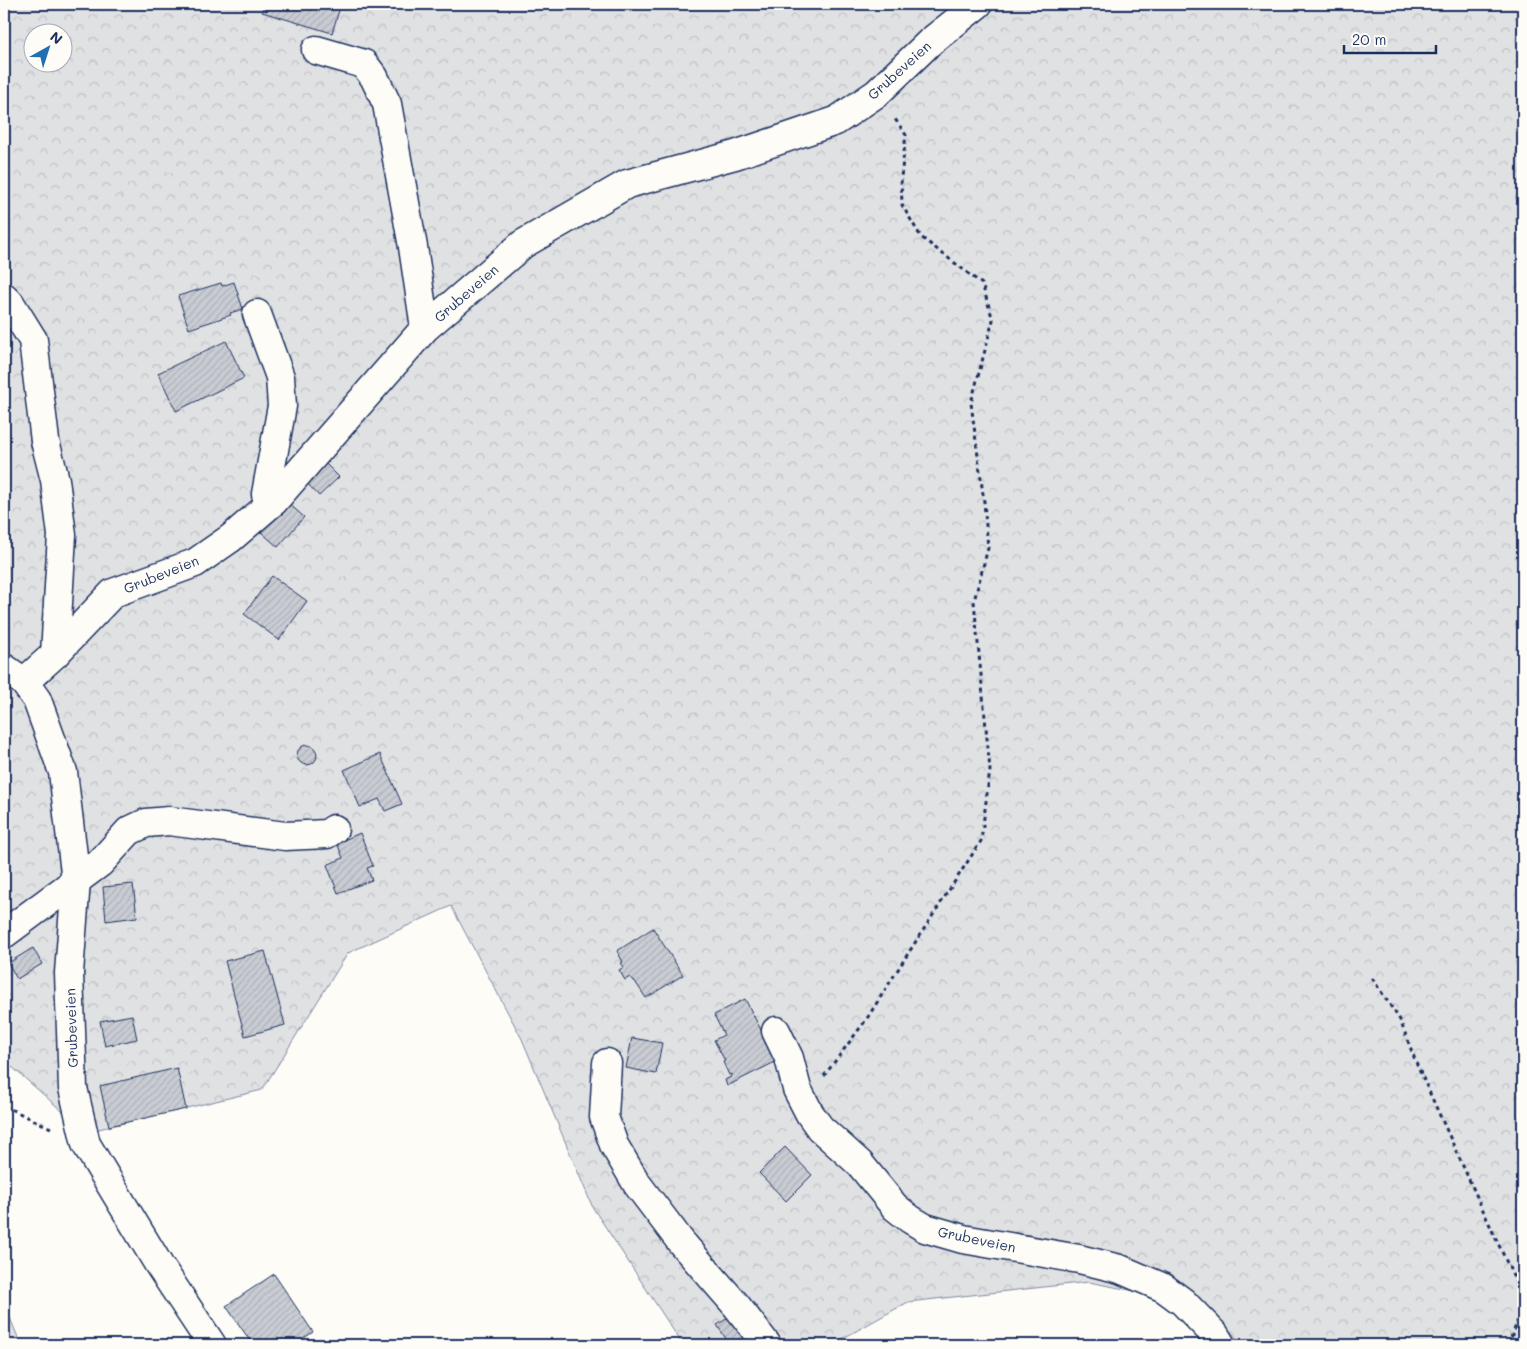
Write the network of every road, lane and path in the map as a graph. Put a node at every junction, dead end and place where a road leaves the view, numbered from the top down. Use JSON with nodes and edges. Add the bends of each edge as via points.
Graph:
{"nodes":[{"id":1,"x":978,"y":4,"type":"edge"},
{"id":2,"x":316,"y":50,"type":"dead end"},
{"id":3,"x":877,"y":93,"type":"junction"},
{"id":4,"x":4,"y":297,"type":"edge"},
{"id":5,"x":257,"y":314,"type":"dead end"},
{"id":6,"x":425,"y":328,"type":"junction"},
{"id":7,"x":274,"y":501,"type":"junction"},
{"id":8,"x":55,"y":654,"type":"junction"},
{"id":9,"x":14,"y":675,"type":"edge"},
{"id":10,"x":334,"y":829,"type":"dead end"},
{"id":11,"x":76,"y":882,"type":"junction"},
{"id":12,"x":4,"y":934,"type":"edge"},
{"id":13,"x":1372,"y":978,"type":"dead end"},
{"id":14,"x":776,"y":1031,"type":"dead end"},
{"id":15,"x":607,"y":1063,"type":"dead end"},
{"id":16,"x":804,"y":1103,"type":"junction"},
{"id":17,"x":4,"y":1106,"type":"edge"},
{"id":18,"x":86,"y":1144,"type":"junction"},
{"id":19,"x":1523,"y":1298,"type":"edge"},
{"id":20,"x":1523,"y":1308,"type":"edge"},
{"id":21,"x":212,"y":1345,"type":"edge"},
{"id":22,"x":767,"y":1345,"type":"edge"},
{"id":23,"x":1221,"y":1345,"type":"edge"},
{"id":24,"x":1508,"y":1345,"type":"edge"}],
"edges":[{"from":1,"to":3,"type":"street","name":"Grubeveien","via":[[930,42]]},
{"from":2,"to":6,"type":"street","via":[[364,64],[387,104]]},
{"from":3,"to":6,"type":"street","name":"Grubeveien","via":[[836,121],[735,155],[627,184],[522,244]]},
{"from":3,"to":16,"type":"path","via":[[906,135],[901,177],[902,205],[921,237],[982,284],[993,320],[971,403],[988,548],[974,601],[990,770],[981,841],[866,1020]]},
{"from":4,"to":8,"type":"street","via":[[33,340],[45,441],[55,480],[62,535]]},
{"from":5,"to":7,"type":"street","via":[[280,377],[282,406],[266,494]]},
{"from":6,"to":7,"type":"street","name":"Grubeveien"},
{"from":7,"to":8,"type":"street","name":"Grubeveien","via":[[231,538],[195,563],[113,593]]},
{"from":8,"to":9,"type":"street","name":"Grubeveien"},
{"from":9,"to":11,"type":"street","name":"Grubeveien","via":[[38,700],[63,772]]},
{"from":10,"to":11,"type":"street","via":[[327,834],[285,836],[170,821],[146,823],[129,831],[100,863]]},
{"from":11,"to":12,"type":"street"},
{"from":11,"to":18,"type":"street","name":"Grubeveien","via":[[69,972],[73,1088]]},
{"from":13,"to":19,"type":"path","via":[[1400,1020],[1417,1065]]},
{"from":14,"to":16,"type":"street","name":"Grubeveien"},
{"from":15,"to":22,"type":"street","via":[[604,1117],[614,1145],[636,1184]]},
{"from":16,"to":23,"type":"street","name":"Grubeveien","via":[[820,1128],[860,1164],[895,1207],[925,1228],[963,1239],[1120,1269],[1164,1288],[1184,1302],[1216,1335]]},
{"from":17,"to":18,"type":"path"},
{"from":18,"to":21,"type":"street","name":"Grubeveien"},
{"from":20,"to":24,"type":"path"}]}
